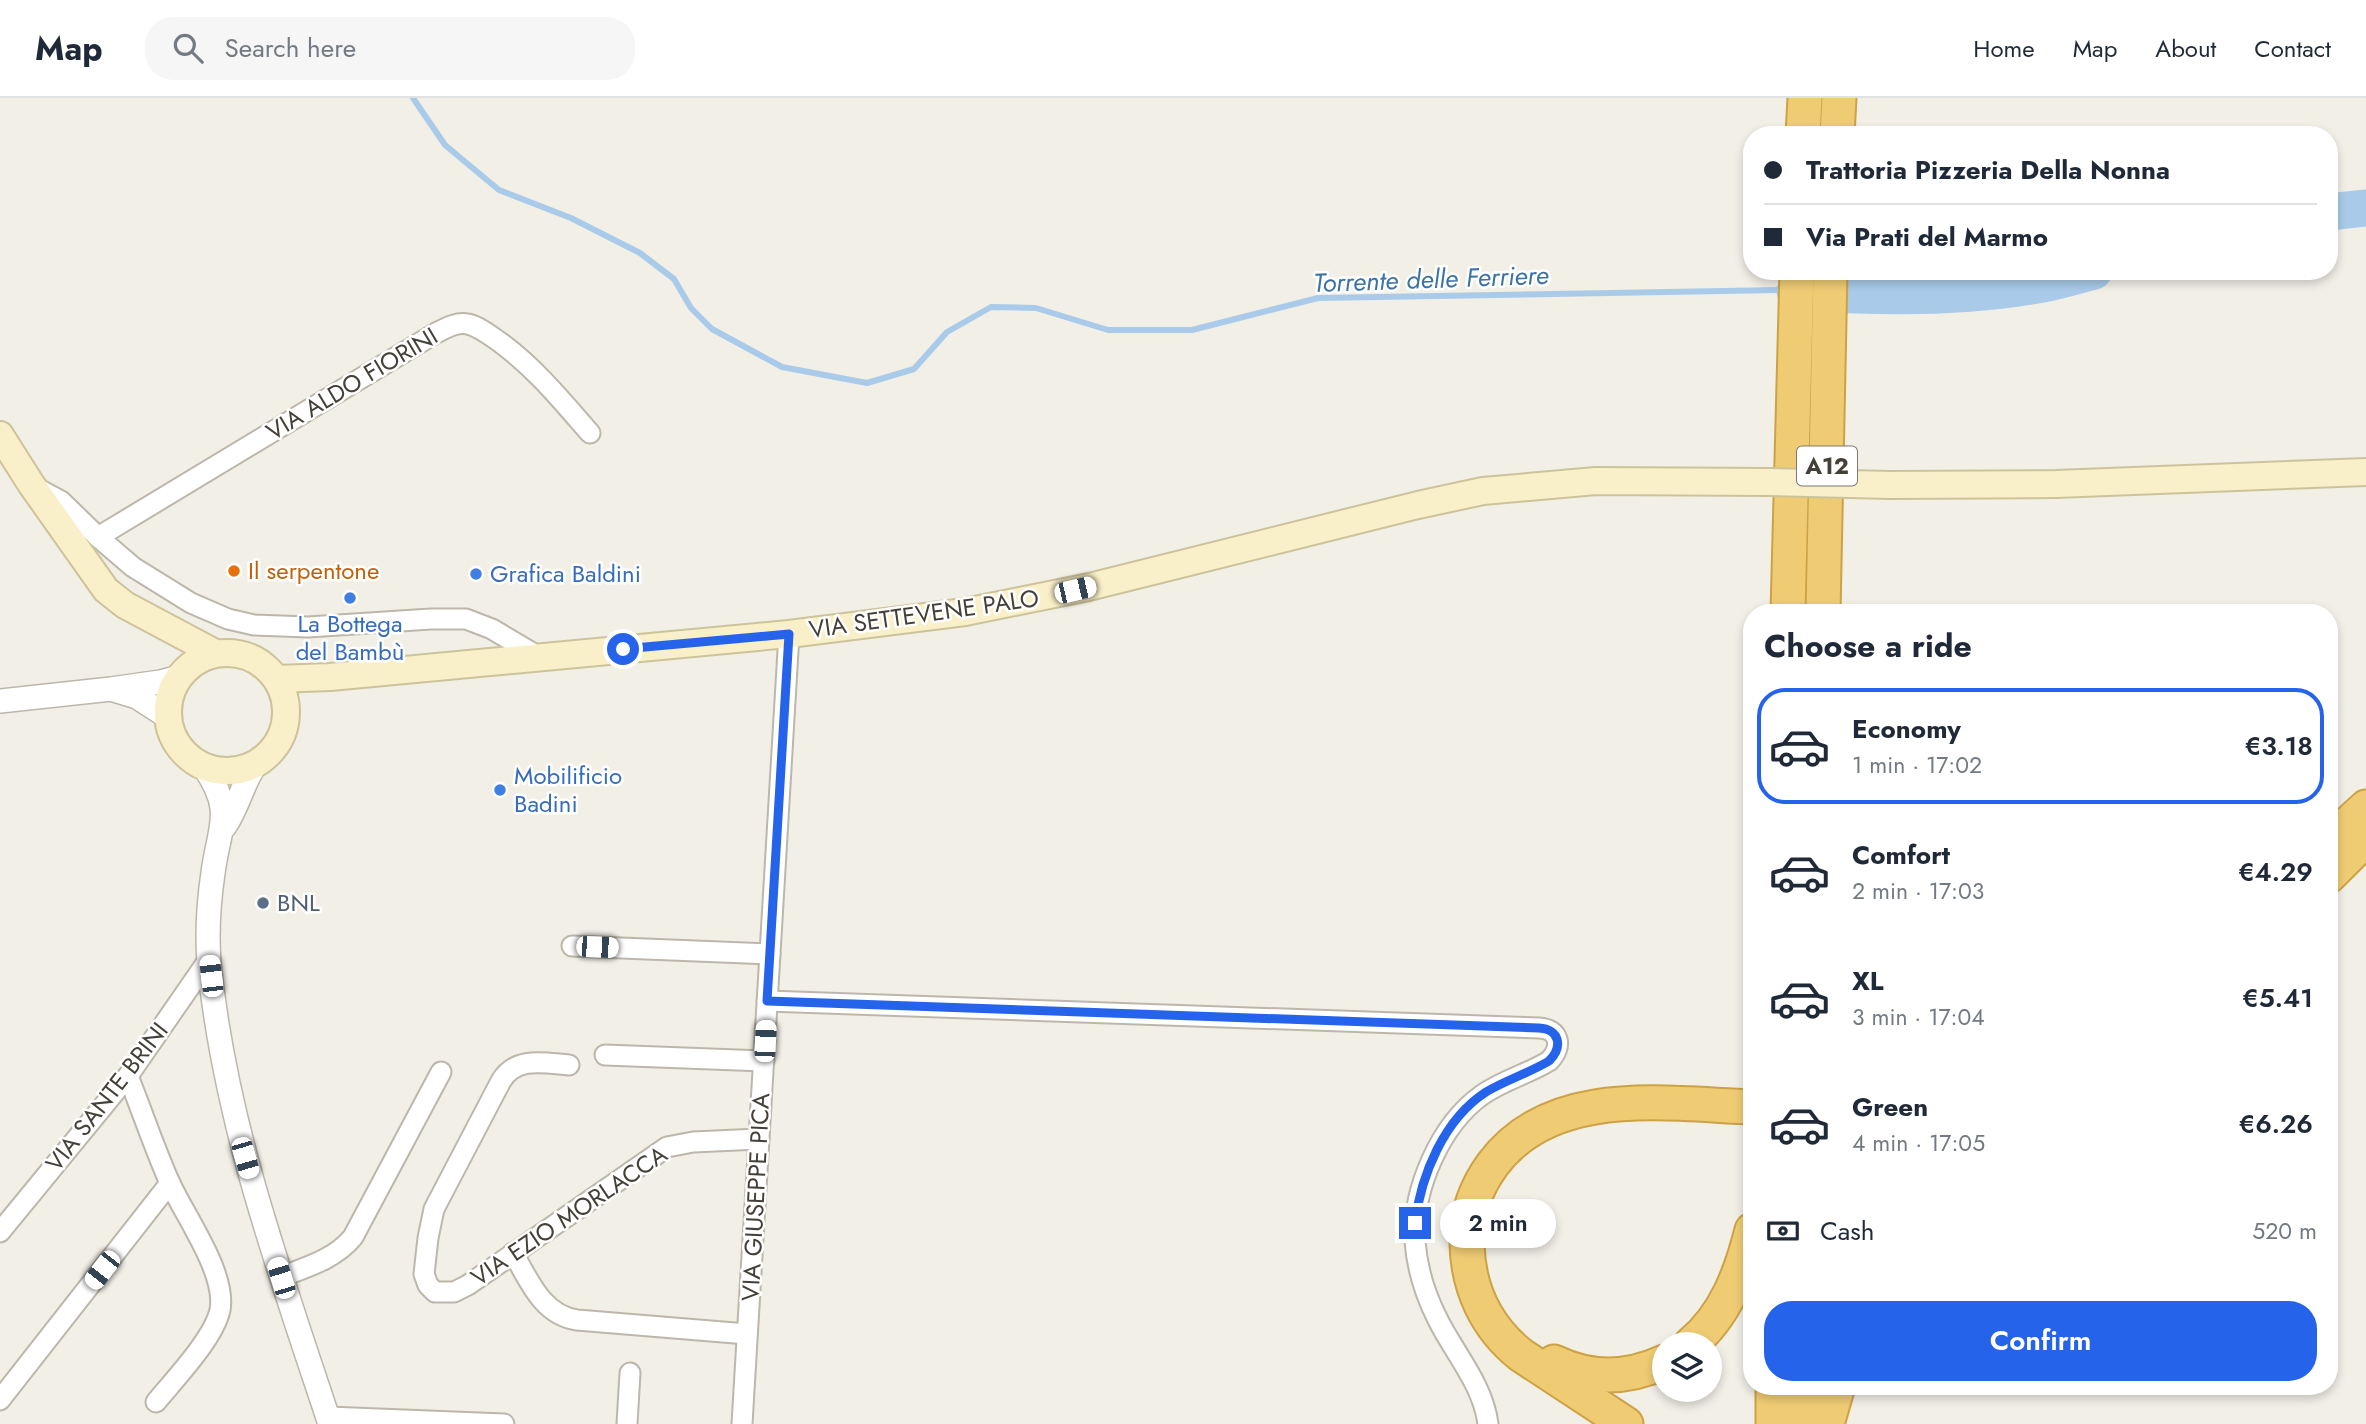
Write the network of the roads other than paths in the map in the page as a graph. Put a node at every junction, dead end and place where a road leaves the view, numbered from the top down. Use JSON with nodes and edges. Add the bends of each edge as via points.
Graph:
{"nodes":[{"id":1,"x":1805,"y":98,"type":"edge"},
{"id":2,"x":1839,"y":98,"type":"edge"},
{"id":3,"x":1803,"y":126,"type":"edge"},
{"id":4,"x":1837,"y":126,"type":"edge"},
{"id":5,"x":1797,"y":280,"type":"edge"},
{"id":6,"x":1830,"y":280,"type":"edge"},
{"id":7,"x":590,"y":433,"type":"dead end"},
{"id":8,"x":0,"y":435,"type":"edge"},
{"id":9,"x":2366,"y":472,"type":"edge"},
{"id":10,"x":31,"y":484,"type":"junction"},
{"id":11,"x":1825,"y":528,"type":"junction"},
{"id":12,"x":98,"y":537,"type":"junction"},
{"id":13,"x":1788,"y":604,"type":"edge"},
{"id":14,"x":1823,"y":604,"type":"edge"},
{"id":15,"x":1835,"y":604,"type":"edge"},
{"id":16,"x":170,"y":630,"type":"junction"},
{"id":17,"x":789,"y":634,"type":"junction"},
{"id":18,"x":215,"y":653,"type":"junction"},
{"id":19,"x":540,"y":657,"type":"junction"},
{"id":20,"x":181,"y":674,"type":"junction"},
{"id":21,"x":330,"y":677,"type":"junction"},
{"id":22,"x":277,"y":679,"type":"junction"},
{"id":23,"x":111,"y":690,"type":"junction"},
{"id":24,"x":0,"y":701,"type":"edge"},
{"id":25,"x":287,"y":711,"type":"junction"},
{"id":26,"x":168,"y":717,"type":"junction"},
{"id":27,"x":255,"y":765,"type":"junction"},
{"id":28,"x":204,"y":767,"type":"junction"},
{"id":29,"x":2366,"y":807,"type":"edge"},
{"id":30,"x":223,"y":829,"type":"junction"},
{"id":31,"x":2338,"y":833,"type":"edge"},
{"id":32,"x":2366,"y":839,"type":"edge"},
{"id":33,"x":2338,"y":867,"type":"edge"},
{"id":34,"x":572,"y":946,"type":"dead end"},
{"id":35,"x":770,"y":954,"type":"junction"},
{"id":36,"x":209,"y":959,"type":"junction"},
{"id":37,"x":767,"y":1001,"type":"junction"},
{"id":38,"x":606,"y":1055,"type":"dead end"},
{"id":39,"x":764,"y":1061,"type":"junction"},
{"id":40,"x":569,"y":1065,"type":"dead end"},
{"id":41,"x":441,"y":1072,"type":"dead end"},
{"id":42,"x":128,"y":1076,"type":"junction"},
{"id":43,"x":1742,"y":1112,"type":"edge"},
{"id":44,"x":759,"y":1139,"type":"junction"},
{"id":45,"x":170,"y":1183,"type":"junction"},
{"id":46,"x":0,"y":1232,"type":"edge"},
{"id":47,"x":513,"y":1253,"type":"junction"},
{"id":48,"x":1743,"y":1260,"type":"edge"},
{"id":49,"x":281,"y":1278,"type":"junction"},
{"id":50,"x":1702,"y":1332,"type":"edge"},
{"id":51,"x":747,"y":1334,"type":"junction"},
{"id":52,"x":1652,"y":1366,"type":"edge"},
{"id":53,"x":630,"y":1373,"type":"dead end"},
{"id":54,"x":1773,"y":1395,"type":"edge"},
{"id":55,"x":1805,"y":1395,"type":"edge"},
{"id":56,"x":1835,"y":1395,"type":"edge"},
{"id":57,"x":0,"y":1400,"type":"edge"},
{"id":58,"x":156,"y":1402,"type":"dead end"},
{"id":59,"x":329,"y":1421,"type":"edge"},
{"id":60,"x":504,"y":1424,"type":"edge"},
{"id":61,"x":627,"y":1424,"type":"edge"},
{"id":62,"x":742,"y":1424,"type":"edge"},
{"id":63,"x":1488,"y":1424,"type":"edge"},
{"id":64,"x":1626,"y":1424,"type":"edge"},
{"id":65,"x":1773,"y":1424,"type":"edge"},
{"id":66,"x":1804,"y":1424,"type":"edge"},
{"id":67,"x":1827,"y":1424,"type":"edge"}],
"edges":[{"from":1,"to":3,"type":"highway"},
{"from":2,"to":4,"type":"highway"},
{"from":5,"to":13,"type":"highway","number":"A12"},
{"from":6,"to":11,"type":"highway","number":"A12"},
{"from":7,"to":12,"type":"street","name":"VIA ALDO FIORINI","via":[[522,359],[480,329],[454,325]]},
{"from":8,"to":10,"type":"main road"},
{"from":9,"to":17,"type":"main road","name":"VIA SETTEVENE PALO","bridge":true,"via":[[2056,484],[1596,481],[1483,491],[998,606]]},
{"from":10,"to":12,"type":"street","via":[[61,501]]},
{"from":10,"to":16,"type":"main road","via":[[106,590]]},
{"from":11,"to":14,"type":"highway","number":"A12"},
{"from":11,"to":15,"type":"highway"},
{"from":12,"to":19,"type":"street","via":[[133,567],[191,603],[229,619],[298,627],[467,620]]},
{"from":16,"to":18,"type":"main road"},
{"from":16,"to":20,"type":"main road"},
{"from":17,"to":19,"type":"main road","name":"VIA SETTEVENE PALO"},
{"from":17,"to":35,"type":"street","name":"VIA GIUSEPPE PICA"},
{"from":18,"to":20,"type":"main road"},
{"from":18,"to":22,"type":"main road","via":[[232,652],[255,659]]},
{"from":19,"to":21,"type":"main road","name":"VIA SETTEVENE PALO"},
{"from":20,"to":23,"type":"street"},
{"from":20,"to":26,"type":"main road","via":[[172,689]]},
{"from":21,"to":22,"type":"main road","name":"VIA SETTEVENE PALO"},
{"from":21,"to":25,"type":"main road"},
{"from":22,"to":25,"type":"main road"},
{"from":23,"to":24,"type":"street"},
{"from":23,"to":26,"type":"street","via":[[137,696]]},
{"from":25,"to":27,"type":"main road","via":[[278,743]]},
{"from":26,"to":28,"type":"main road","via":[[177,744]]},
{"from":27,"to":28,"type":"main road","via":[[222,771]]},
{"from":27,"to":30,"type":"street"},
{"from":28,"to":30,"type":"street","via":[[222,800]]},
{"from":29,"to":31,"type":"highway"},
{"from":30,"to":36,"type":"street","via":[[213,872]]},
{"from":32,"to":33,"type":"highway"},
{"from":34,"to":35,"type":"street"},
{"from":35,"to":37,"type":"street","name":"VIA GIUSEPPE PICA"},
{"from":36,"to":42,"type":"street","name":"VIA SANTE BRINI"},
{"from":36,"to":49,"type":"street","via":[[232,1105]]},
{"from":37,"to":39,"type":"street","name":"VIA GIUSEPPE PICA"},
{"from":37,"to":63,"type":"street","via":[[1546,1028],[1556,1034],[1557,1052],[1549,1061],[1483,1094],[1452,1126],[1432,1161],[1416,1215],[1415,1241],[1424,1288],[1480,1395]]},
{"from":38,"to":39,"type":"street"},
{"from":39,"to":44,"type":"street","name":"VIA GIUSEPPE PICA"},
{"from":40,"to":47,"type":"street","name":"VIA EZIO MORLACCA","via":[[527,1063],[504,1075],[435,1209],[425,1280],[435,1292],[454,1292]]},
{"from":41,"to":49,"type":"street","via":[[353,1237],[329,1257]]},
{"from":42,"to":45,"type":"street"},
{"from":42,"to":46,"type":"street","name":"VIA SANTE BRINI"},
{"from":43,"to":52,"type":"highway","via":[[1583,1119],[1530,1142],[1489,1190],[1479,1222],[1479,1265],[1487,1297],[1505,1325],[1530,1348],[1569,1370],[1595,1376]]},
{"from":43,"to":64,"type":"highway","via":[[1608,1106],[1550,1118],[1500,1154],[1474,1200],[1467,1231],[1468,1264],[1490,1321],[1521,1355]]},
{"from":44,"to":47,"type":"street","name":"VIA EZIO MORLACCA","via":[[667,1147]]},
{"from":44,"to":51,"type":"street","name":"VIA GIUSEPPE PICA"},
{"from":45,"to":57,"type":"street"},
{"from":45,"to":58,"type":"street","via":[[216,1273],[221,1301],[208,1336]]},
{"from":47,"to":51,"type":"street","via":[[541,1301],[561,1316]]},
{"from":48,"to":50,"type":"highway","via":[[1730,1294]]},
{"from":49,"to":59,"type":"street"},
{"from":51,"to":62,"type":"street","name":"VIA GIUSEPPE PICA"},
{"from":53,"to":61,"type":"street"},
{"from":54,"to":65,"type":"highway"},
{"from":55,"to":66,"type":"highway"},
{"from":56,"to":67,"type":"highway"},
{"from":59,"to":60,"type":"street"}]}
